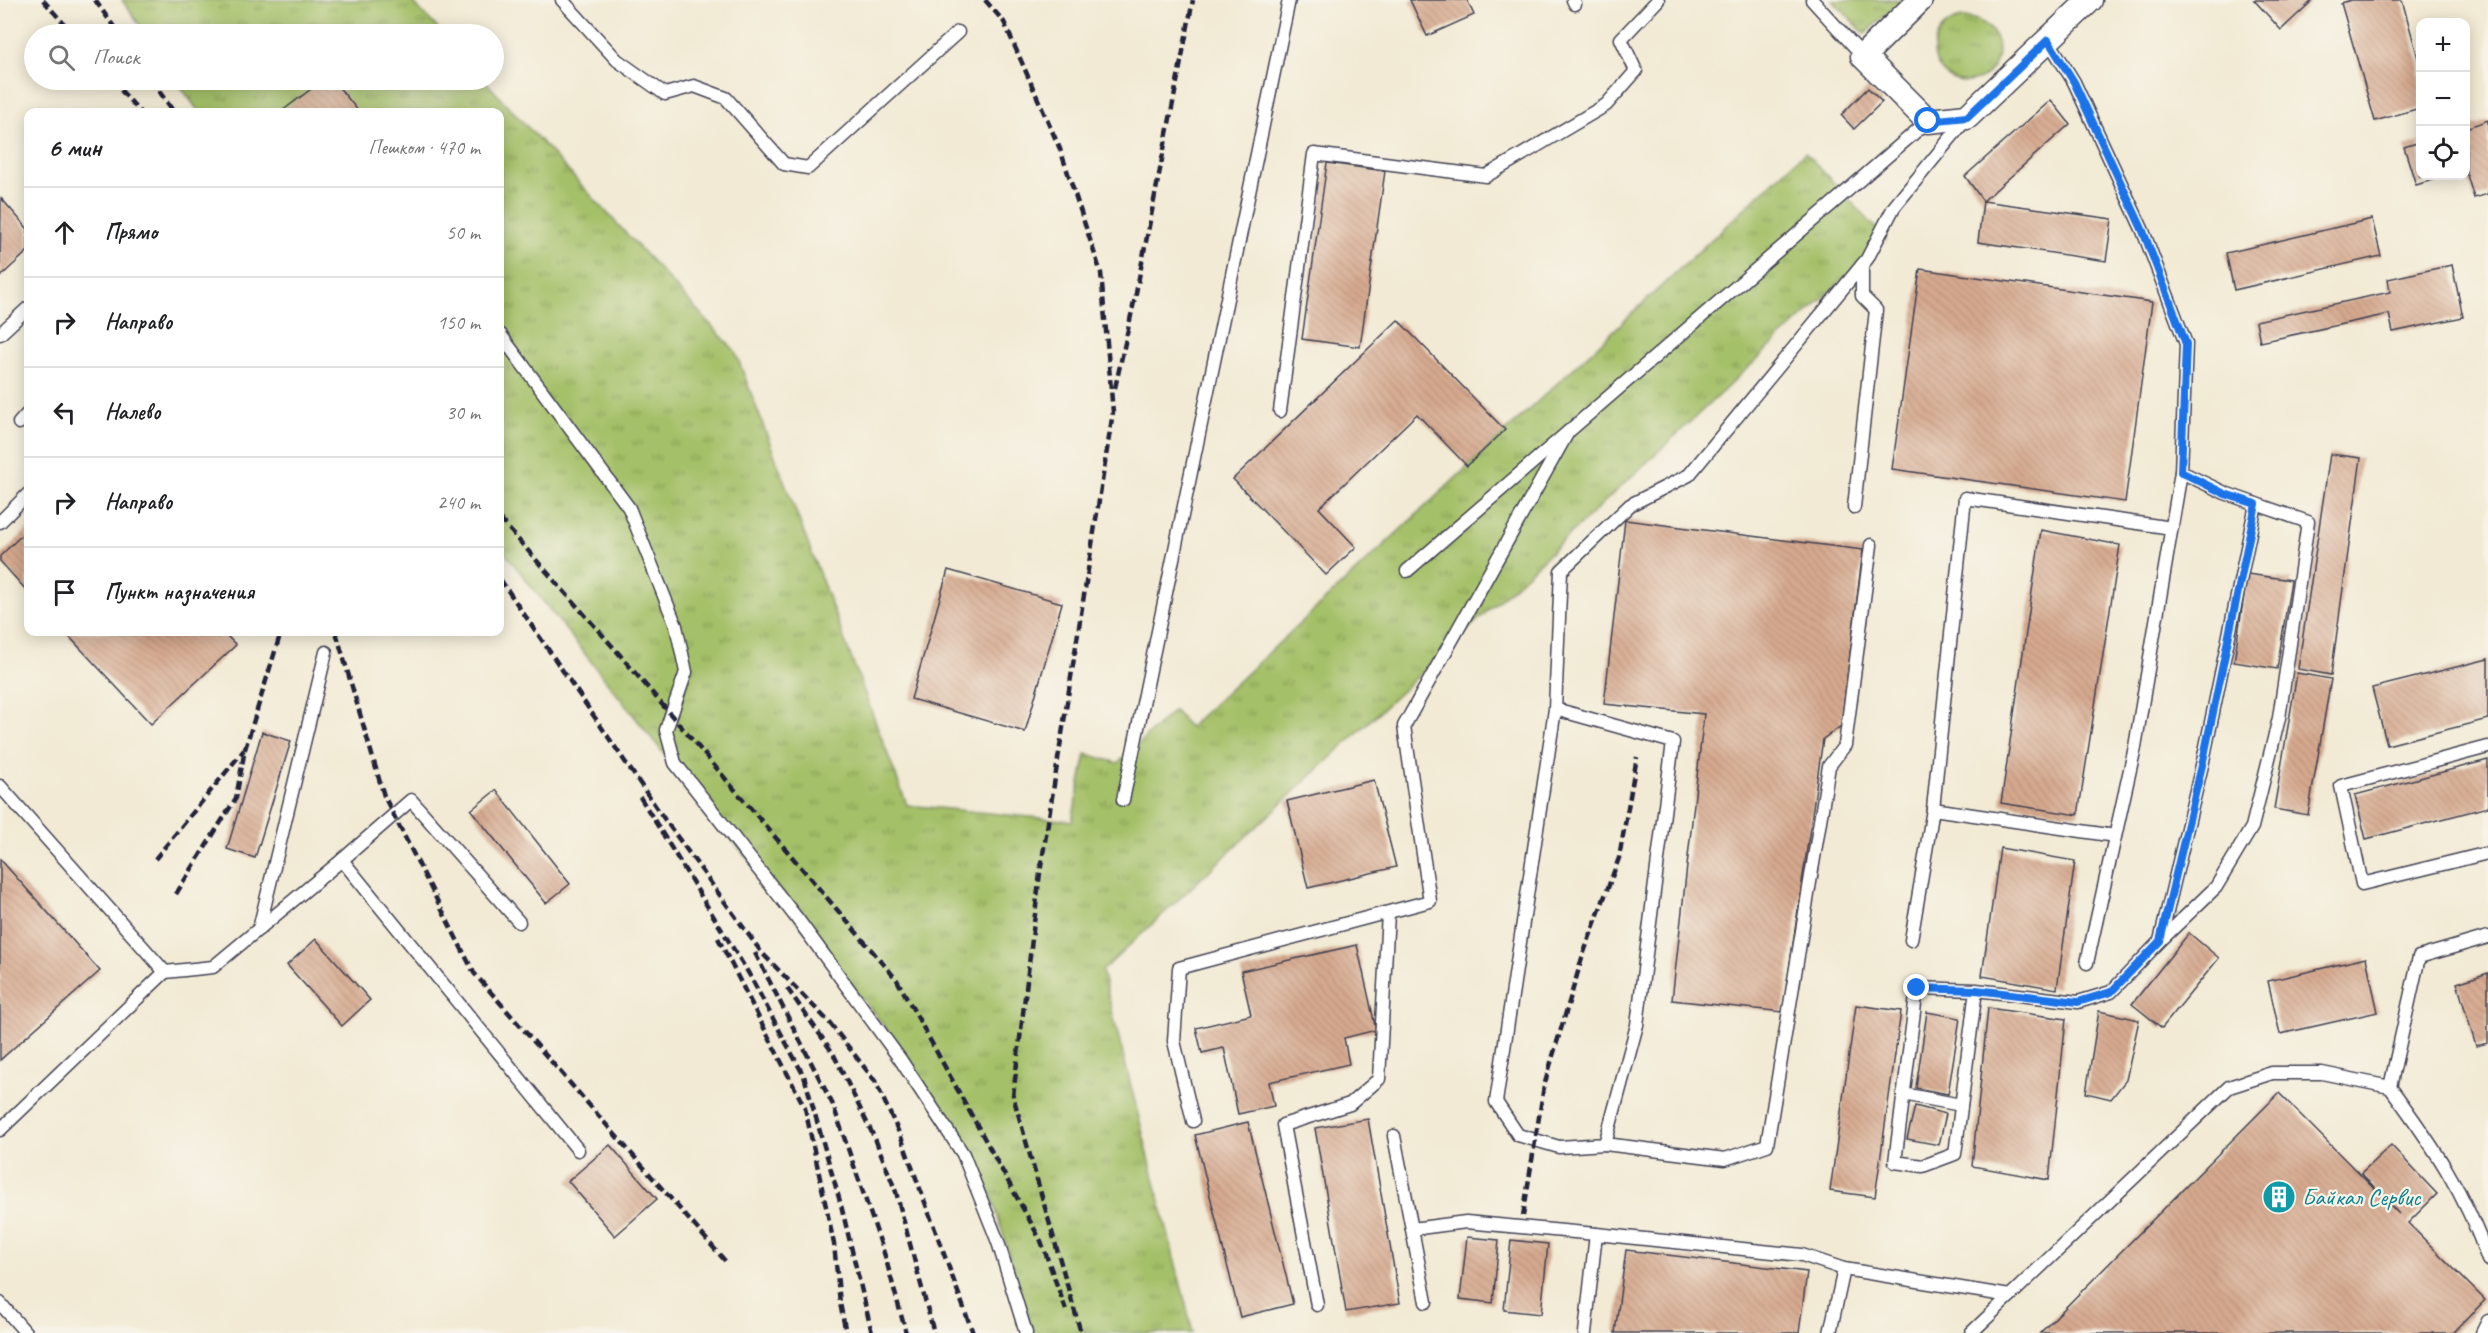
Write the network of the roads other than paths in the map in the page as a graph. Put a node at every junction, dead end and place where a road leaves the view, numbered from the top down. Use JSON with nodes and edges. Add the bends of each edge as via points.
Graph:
{"nodes":[{"id":1,"x":562,"y":0,"type":"edge"},
{"id":2,"x":1289,"y":0,"type":"edge"},
{"id":3,"x":1658,"y":0,"type":"edge"},
{"id":4,"x":1812,"y":0,"type":"edge"},
{"id":5,"x":1920,"y":0,"type":"edge"},
{"id":6,"x":2090,"y":0,"type":"edge"},
{"id":7,"x":958,"y":32,"type":"dead end"},
{"id":8,"x":2048,"y":40,"type":"junction"},
{"id":9,"x":1863,"y":56,"type":"junction"},
{"id":10,"x":1967,"y":117,"type":"junction"},
{"id":11,"x":1928,"y":121,"type":"junction"},
{"id":12,"x":1862,"y":265,"type":"junction"},
{"id":13,"x":24,"y":312,"type":"edge"},
{"id":14,"x":0,"y":334,"type":"edge"},
{"id":15,"x":504,"y":339,"type":"edge"},
{"id":16,"x":1280,"y":411,"type":"dead end"},
{"id":17,"x":24,"y":417,"type":"edge"},
{"id":18,"x":19,"y":423,"type":"dead end"},
{"id":19,"x":1568,"y":432,"type":"junction"},
{"id":20,"x":2181,"y":472,"type":"junction"},
{"id":21,"x":24,"y":498,"type":"edge"},
{"id":22,"x":2256,"y":504,"type":"junction"},
{"id":23,"x":1854,"y":507,"type":"dead end"},
{"id":24,"x":0,"y":522,"type":"edge"},
{"id":25,"x":2172,"y":528,"type":"junction"},
{"id":26,"x":1871,"y":545,"type":"dead end"},
{"id":27,"x":1407,"y":571,"type":"dead end"},
{"id":28,"x":326,"y":652,"type":"dead end"},
{"id":29,"x":1555,"y":709,"type":"junction"},
{"id":30,"x":2488,"y":747,"type":"edge"},
{"id":31,"x":0,"y":786,"type":"edge"},
{"id":32,"x":1124,"y":800,"type":"dead end"},
{"id":33,"x":1933,"y":809,"type":"junction"},
{"id":34,"x":2115,"y":836,"type":"junction"},
{"id":35,"x":2488,"y":853,"type":"edge"},
{"id":36,"x":342,"y":860,"type":"junction"},
{"id":37,"x":1388,"y":912,"type":"junction"},
{"id":38,"x":519,"y":922,"type":"dead end"},
{"id":39,"x":259,"y":928,"type":"junction"},
{"id":40,"x":2488,"y":937,"type":"edge"},
{"id":41,"x":1911,"y":940,"type":"dead end"},
{"id":42,"x":2160,"y":941,"type":"junction"},
{"id":43,"x":2086,"y":963,"type":"dead end"},
{"id":44,"x":165,"y":972,"type":"junction"},
{"id":45,"x":1976,"y":990,"type":"junction"},
{"id":46,"x":2390,"y":1087,"type":"junction"},
{"id":47,"x":1904,"y":1094,"type":"junction"},
{"id":48,"x":1961,"y":1105,"type":"junction"},
{"id":49,"x":1193,"y":1122,"type":"dead end"},
{"id":50,"x":0,"y":1130,"type":"edge"},
{"id":51,"x":1394,"y":1136,"type":"dead end"},
{"id":52,"x":1605,"y":1144,"type":"junction"},
{"id":53,"x":578,"y":1149,"type":"dead end"},
{"id":54,"x":1412,"y":1229,"type":"junction"},
{"id":55,"x":1596,"y":1234,"type":"junction"},
{"id":56,"x":2488,"y":1260,"type":"edge"},
{"id":57,"x":1844,"y":1269,"type":"junction"},
{"id":58,"x":2010,"y":1296,"type":"junction"},
{"id":59,"x":1426,"y":1302,"type":"dead end"},
{"id":60,"x":0,"y":1303,"type":"edge"},
{"id":61,"x":1317,"y":1305,"type":"dead end"},
{"id":62,"x":2488,"y":1321,"type":"edge"},
{"id":63,"x":26,"y":1333,"type":"edge"},
{"id":64,"x":1026,"y":1333,"type":"edge"},
{"id":65,"x":1585,"y":1333,"type":"edge"},
{"id":66,"x":1830,"y":1333,"type":"edge"},
{"id":67,"x":1971,"y":1333,"type":"edge"},
{"id":68,"x":2482,"y":1333,"type":"edge"}],
"edges":[{"from":1,"to":7,"type":"lane","via":[[617,60],[665,94],[694,86],[726,98],[783,164],[808,168]]},
{"from":2,"to":32,"type":"lane"},
{"from":3,"to":16,"type":"lane","via":[[1621,39],[1636,71],[1606,105],[1486,176],[1314,154]]},
{"from":4,"to":9,"type":"lane"},
{"from":5,"to":9,"type":"street"},
{"from":6,"to":8,"type":"street"},
{"from":8,"to":10,"type":"street"},
{"from":8,"to":20,"type":"lane","via":[[2074,82],[2138,220],[2186,344]]},
{"from":9,"to":11,"type":"street"},
{"from":10,"to":11,"type":"street"},
{"from":10,"to":12,"type":"lane","via":[[1894,207]]},
{"from":11,"to":19,"type":"lane"},
{"from":12,"to":23,"type":"lane","via":[[1862,296],[1876,310]]},
{"from":12,"to":29,"type":"lane","via":[[1689,475],[1630,505],[1562,571]]},
{"from":13,"to":14,"type":"lane"},
{"from":15,"to":64,"type":"lane","via":[[629,508],[676,626],[686,672],[666,730],[675,763],[799,921],[900,1059],[963,1154],[998,1242]]},
{"from":17,"to":18,"type":"lane"},
{"from":19,"to":27,"type":"lane"},
{"from":19,"to":37,"type":"lane","via":[[1404,726],[1430,902]]},
{"from":20,"to":22,"type":"lane"},
{"from":20,"to":25,"type":"lane"},
{"from":21,"to":24,"type":"lane"},
{"from":22,"to":42,"type":"lane","via":[[2203,761]]},
{"from":22,"to":42,"type":"lane","via":[[2308,522],[2279,718],[2252,827],[2216,887]]},
{"from":25,"to":33,"type":"lane","via":[[1965,498]]},
{"from":25,"to":34,"type":"lane"},
{"from":26,"to":52,"type":"lane","via":[[1845,745],[1829,766],[1767,1145],[1725,1159]]},
{"from":28,"to":39,"type":"lane"},
{"from":29,"to":52,"type":"lane","via":[[1496,1102],[1518,1135],[1559,1147]]},
{"from":29,"to":52,"type":"lane","via":[[1673,742],[1637,1025]]},
{"from":30,"to":35,"type":"lane","via":[[2341,786],[2362,884]]},
{"from":31,"to":44,"type":"lane"},
{"from":33,"to":34,"type":"lane"},
{"from":33,"to":41,"type":"lane"},
{"from":34,"to":43,"type":"lane"},
{"from":36,"to":38,"type":"lane","via":[[411,800]]},
{"from":36,"to":39,"type":"lane"},
{"from":36,"to":53,"type":"lane"},
{"from":37,"to":49,"type":"lane","via":[[1179,968],[1174,1041]]},
{"from":37,"to":61,"type":"lane","via":[[1379,1080],[1350,1104],[1283,1125]]},
{"from":39,"to":44,"type":"lane","via":[[213,967]]},
{"from":40,"to":46,"type":"lane","via":[[2419,957]]},
{"from":42,"to":45,"type":"lane","via":[[2111,992],[2078,1002]]},
{"from":44,"to":50,"type":"lane"},
{"from":45,"to":47,"type":"lane","via":[[1917,988]]},
{"from":45,"to":48,"type":"lane"},
{"from":46,"to":56,"type":"lane","via":[[2435,1148],[2476,1223]]},
{"from":46,"to":58,"type":"lane","via":[[2322,1073],[2272,1073],[2229,1087]]},
{"from":47,"to":48,"type":"lane"},
{"from":47,"to":48,"type":"lane","via":[[1895,1162],[1923,1166],[1955,1154]]},
{"from":51,"to":54,"type":"lane"},
{"from":54,"to":55,"type":"lane","via":[[1466,1222]]},
{"from":54,"to":59,"type":"lane"},
{"from":55,"to":57,"type":"lane","via":[[1802,1256]]},
{"from":55,"to":65,"type":"lane"},
{"from":57,"to":58,"type":"lane"},
{"from":57,"to":66,"type":"lane"},
{"from":58,"to":67,"type":"lane"},
{"from":60,"to":63,"type":"lane"},
{"from":62,"to":68,"type":"lane"}]}
